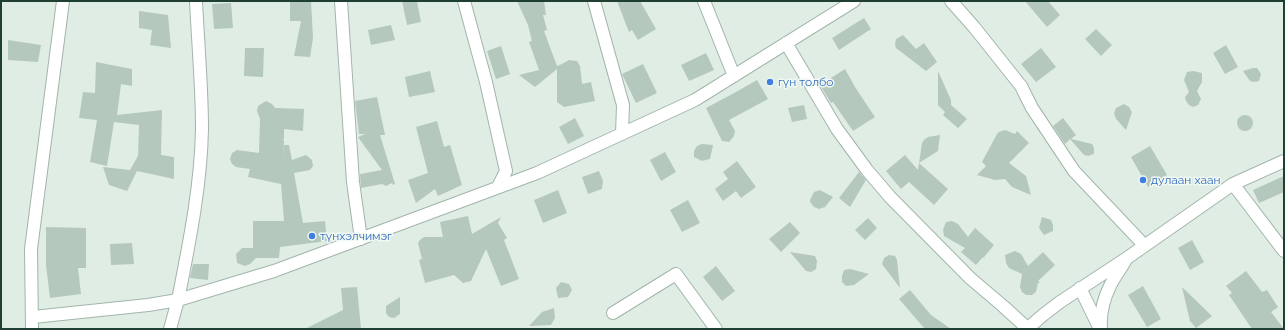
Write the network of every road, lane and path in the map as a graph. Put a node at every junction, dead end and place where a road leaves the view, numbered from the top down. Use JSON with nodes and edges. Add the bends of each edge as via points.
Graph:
{"nodes":[{"id":1,"x":64,"y":1,"type":"edge"},
{"id":2,"x":196,"y":1,"type":"edge"},
{"id":3,"x":341,"y":1,"type":"edge"},
{"id":4,"x":464,"y":1,"type":"edge"},
{"id":5,"x":594,"y":1,"type":"edge"},
{"id":6,"x":704,"y":1,"type":"edge"},
{"id":7,"x":854,"y":1,"type":"edge"},
{"id":8,"x":951,"y":1,"type":"edge"},
{"id":9,"x":786,"y":44,"type":"junction"},
{"id":10,"x":734,"y":76,"type":"junction"},
{"id":11,"x":622,"y":134,"type":"junction"},
{"id":12,"x":1284,"y":161,"type":"edge"},
{"id":13,"x":1232,"y":184,"type":"junction"},
{"id":14,"x":498,"y":188,"type":"junction"},
{"id":15,"x":361,"y":239,"type":"junction"},
{"id":16,"x":1144,"y":245,"type":"junction"},
{"id":17,"x":1284,"y":251,"type":"edge"},
{"id":18,"x":1127,"y":258,"type":"junction"},
{"id":19,"x":1080,"y":288,"type":"junction"},
{"id":20,"x":178,"y":300,"type":"junction"},
{"id":21,"x":613,"y":313,"type":"dead end"},
{"id":22,"x":32,"y":323,"type":"edge"},
{"id":23,"x":170,"y":329,"type":"edge"},
{"id":24,"x":716,"y":329,"type":"edge"},
{"id":25,"x":1028,"y":329,"type":"edge"},
{"id":26,"x":1101,"y":329,"type":"edge"}],
"edges":[{"from":1,"to":22,"type":"street","via":[[31,249]]},
{"from":2,"to":20,"type":"street","via":[[202,96],[201,153],[197,192]]},
{"from":3,"to":15,"type":"street","via":[[353,182]]},
{"from":4,"to":14,"type":"street","via":[[506,171]]},
{"from":5,"to":11,"type":"street","via":[[623,105]]},
{"from":6,"to":10,"type":"street"},
{"from":7,"to":9,"type":"street"},
{"from":8,"to":16,"type":"street","via":[[1021,86],[1032,108],[1074,171]]},
{"from":9,"to":10,"type":"street"},
{"from":9,"to":25,"type":"street","via":[[837,129],[890,197],[964,273]]},
{"from":10,"to":11,"type":"street","via":[[695,100]]},
{"from":11,"to":14,"type":"street"},
{"from":12,"to":13,"type":"street"},
{"from":13,"to":16,"type":"street"},
{"from":13,"to":17,"type":"street"},
{"from":14,"to":15,"type":"street"},
{"from":15,"to":20,"type":"street","via":[[274,271]]},
{"from":16,"to":18,"type":"street"},
{"from":18,"to":19,"type":"street"},
{"from":18,"to":26,"type":"street","via":[[1106,294],[1100,314]]},
{"from":19,"to":25,"type":"street"},
{"from":19,"to":26,"type":"street"},
{"from":20,"to":22,"type":"street"},
{"from":20,"to":23,"type":"street"},
{"from":21,"to":24,"type":"street","via":[[676,274]]}]}
